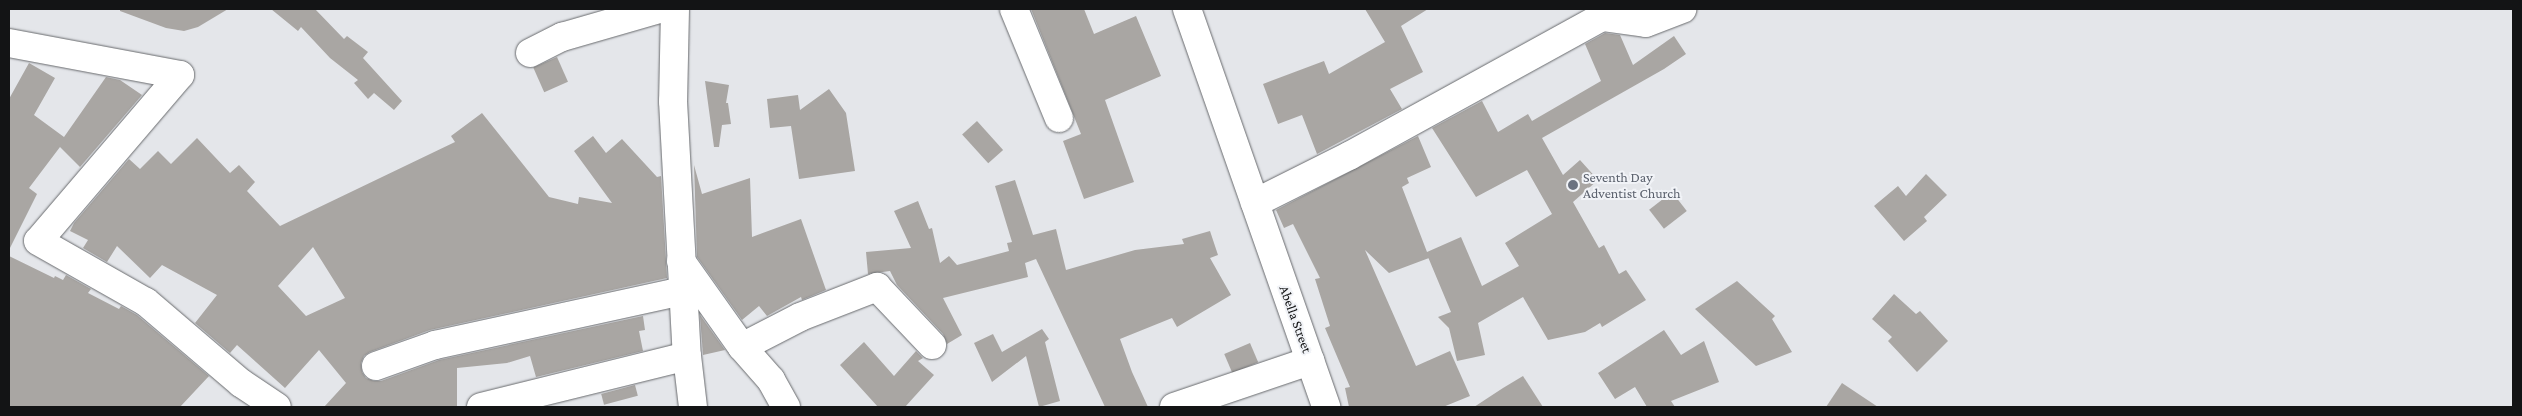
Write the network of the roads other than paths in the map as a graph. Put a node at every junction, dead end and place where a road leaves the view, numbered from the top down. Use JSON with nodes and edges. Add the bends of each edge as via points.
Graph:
{"nodes":[{"id":1,"x":659,"y":9,"type":"edge"},
{"id":2,"x":674,"y":9,"type":"edge"},
{"id":3,"x":1014,"y":9,"type":"edge"},
{"id":4,"x":1187,"y":9,"type":"edge"},
{"id":5,"x":1682,"y":9,"type":"edge"},
{"id":6,"x":9,"y":43,"type":"edge"},
{"id":7,"x":530,"y":53,"type":"dead end"},
{"id":8,"x":1059,"y":118,"type":"dead end"},
{"id":9,"x":1255,"y":203,"type":"junction"},
{"id":10,"x":681,"y":262,"type":"junction"},
{"id":11,"x":683,"y":291,"type":"junction"},
{"id":12,"x":932,"y":345,"type":"dead end"},
{"id":13,"x":742,"y":347,"type":"junction"},
{"id":14,"x":687,"y":356,"type":"junction"},
{"id":15,"x":1310,"y":361,"type":"junction"},
{"id":16,"x":376,"y":366,"type":"dead end"},
{"id":17,"x":277,"y":407,"type":"edge"},
{"id":18,"x":481,"y":407,"type":"edge"},
{"id":19,"x":693,"y":407,"type":"edge"},
{"id":20,"x":786,"y":407,"type":"edge"},
{"id":21,"x":1174,"y":407,"type":"edge"},
{"id":22,"x":1326,"y":407,"type":"edge"}],
"edges":[{"from":1,"to":7,"type":"street","via":[[562,36]]},
{"from":2,"to":10,"type":"street","via":[[673,101]]},
{"from":3,"to":8,"type":"street"},
{"from":4,"to":9,"type":"street","name":"Abella Street"},
{"from":5,"to":9,"type":"street","via":[[1646,23],[1602,17],[1349,156]]},
{"from":6,"to":17,"type":"street","via":[[180,75],[38,241],[146,302],[241,383]]},
{"from":9,"to":15,"type":"street","name":"Abella Street"},
{"from":10,"to":11,"type":"street"},
{"from":10,"to":13,"type":"street"},
{"from":11,"to":14,"type":"street"},
{"from":11,"to":16,"type":"street","via":[[435,345]]},
{"from":12,"to":13,"type":"street","via":[[877,287],[800,317]]},
{"from":13,"to":20,"type":"street","via":[[771,380]]},
{"from":14,"to":18,"type":"street"},
{"from":14,"to":19,"type":"street"},
{"from":15,"to":21,"type":"street"},
{"from":15,"to":22,"type":"street","name":"Abella Street"}]}
